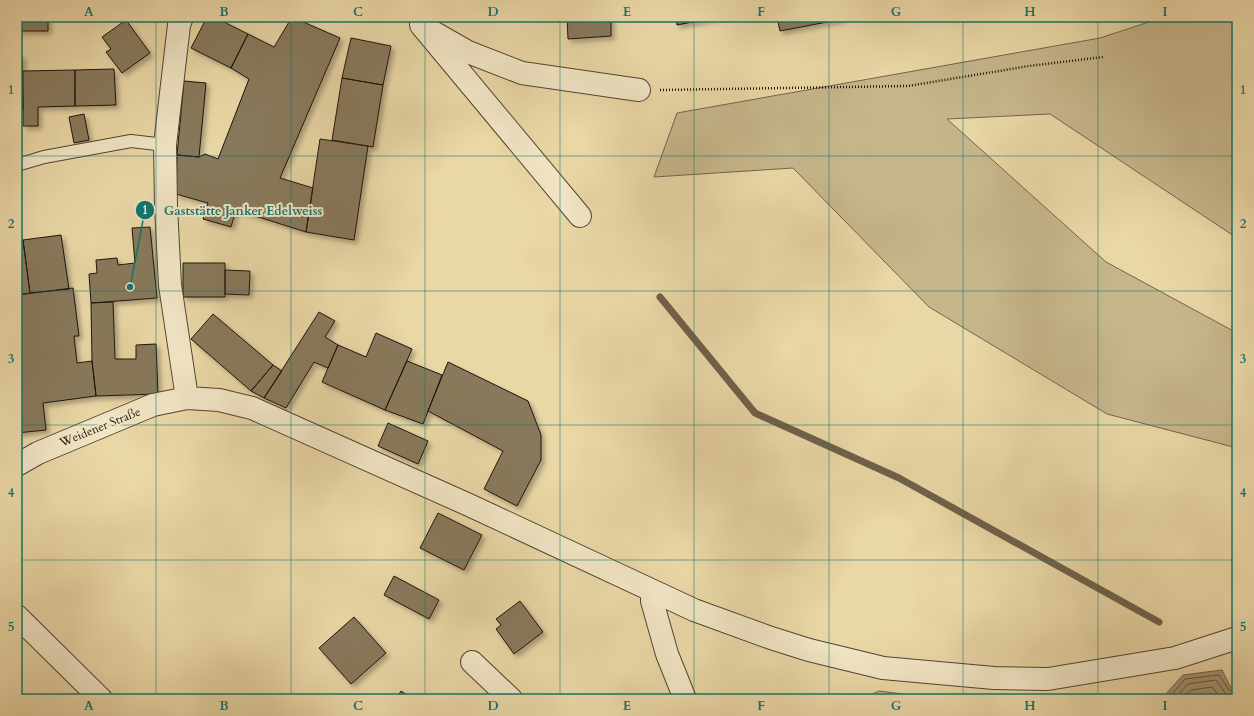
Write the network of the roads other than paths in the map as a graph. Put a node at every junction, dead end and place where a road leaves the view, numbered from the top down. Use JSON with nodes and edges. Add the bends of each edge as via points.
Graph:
{"nodes":[{"id":1,"x":182,"y":17,"type":"edge"},
{"id":2,"x":416,"y":21,"type":"edge"},
{"id":3,"x":639,"y":90,"type":"road end"},
{"id":4,"x":165,"y":145,"type":"junction"},
{"id":5,"x":17,"y":165,"type":"edge"},
{"id":6,"x":580,"y":216,"type":"dead end"},
{"id":7,"x":187,"y":398,"type":"junction"},
{"id":8,"x":17,"y":465,"type":"edge"},
{"id":9,"x":652,"y":591,"type":"junction"},
{"id":10,"x":17,"y":616,"type":"edge"},
{"id":11,"x":1237,"y":638,"type":"edge"},
{"id":12,"x":472,"y":662,"type":"dead end"},
{"id":13,"x":101,"y":699,"type":"edge"},
{"id":14,"x":511,"y":699,"type":"edge"},
{"id":15,"x":684,"y":699,"type":"edge"}],
"edges":[{"from":1,"to":4,"type":"street"},
{"from":2,"to":3,"type":"street","via":[[468,52],[522,73]]},
{"from":2,"to":6,"type":"street"},
{"from":4,"to":5,"type":"lane","via":[[131,142],[44,157]]},
{"from":4,"to":7,"type":"street","via":[[170,284]]},
{"from":7,"to":8,"type":"street","name":"Weidener Straße","via":[[153,405],[38,453]]},
{"from":7,"to":9,"type":"street","name":"Weidener Straße","via":[[219,400],[252,408],[469,505]]},
{"from":9,"to":11,"type":"street","name":"Weidener Straße","via":[[694,610],[810,650],[883,668],[994,678],[1048,679],[1088,674],[1175,658]]},
{"from":9,"to":15,"type":"street","via":[[652,601],[667,654]]},
{"from":10,"to":13,"type":"street"},
{"from":12,"to":14,"type":"street"}]}
